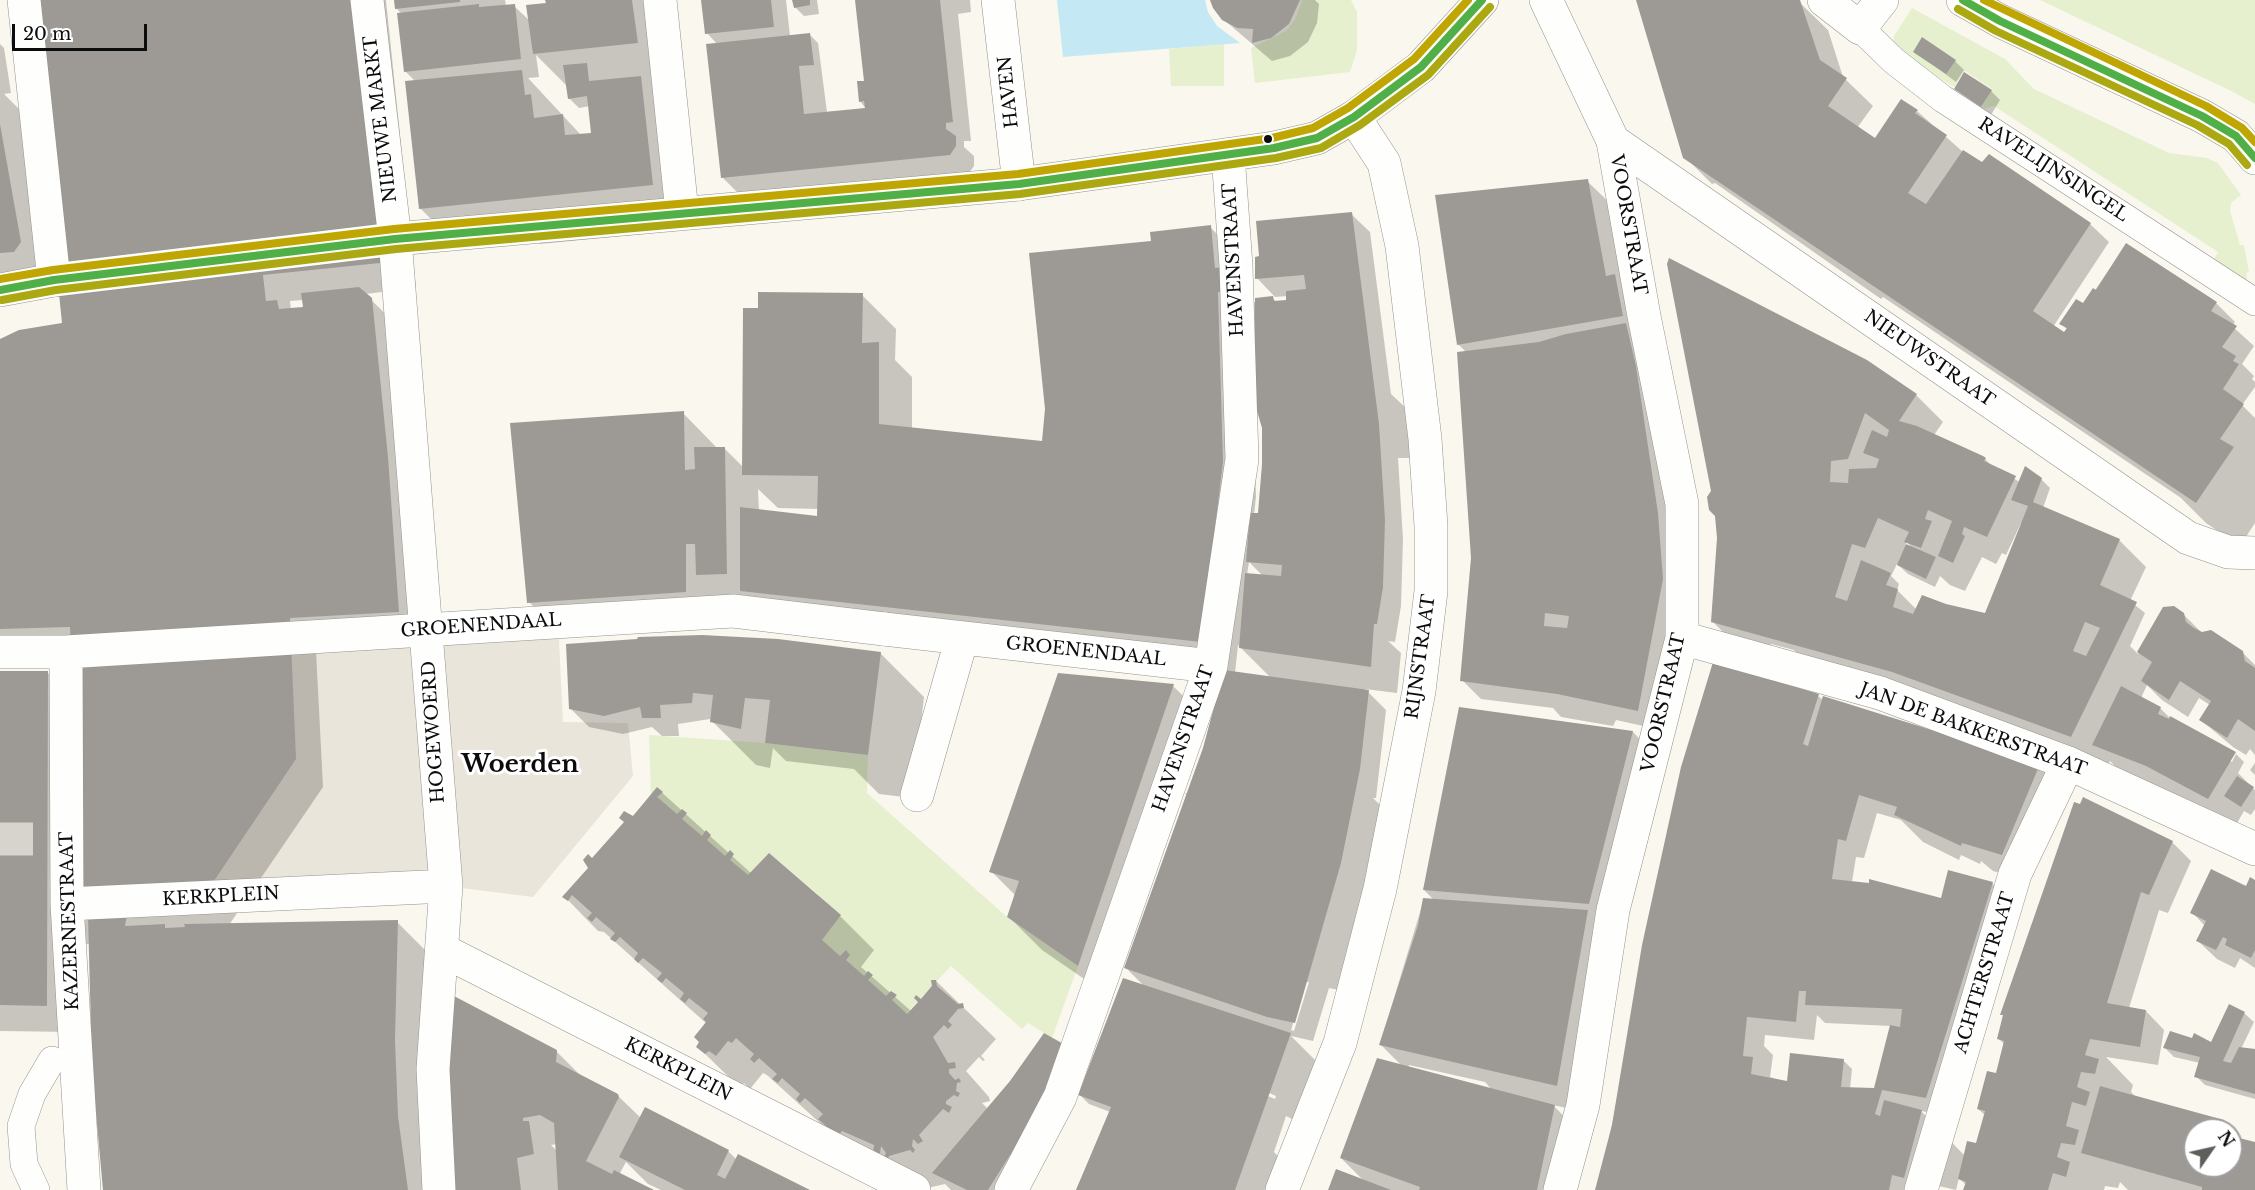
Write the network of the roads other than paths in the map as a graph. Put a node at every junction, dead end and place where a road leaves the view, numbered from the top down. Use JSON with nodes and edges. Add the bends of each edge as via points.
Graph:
{"nodes":[{"id":1,"x":368,"y":0,"type":"edge"},
{"id":2,"x":660,"y":0,"type":"edge"},
{"id":3,"x":998,"y":0,"type":"edge"},
{"id":4,"x":1482,"y":0,"type":"edge"},
{"id":5,"x":1546,"y":0,"type":"edge"},
{"id":6,"x":1824,"y":0,"type":"edge"},
{"id":7,"x":1882,"y":0,"type":"edge"},
{"id":8,"x":1963,"y":0,"type":"edge"},
{"id":9,"x":20,"y":2,"type":"edge"},
{"id":10,"x":1860,"y":28,"type":"junction"},
{"id":11,"x":1354,"y":117,"type":"junction"},
{"id":12,"x":1613,"y":141,"type":"junction"},
{"id":13,"x":1228,"y":155,"type":"junction"},
{"id":14,"x":2255,"y":158,"type":"edge"},
{"id":15,"x":1019,"y":184,"type":"junction"},
{"id":16,"x":682,"y":212,"type":"junction"},
{"id":17,"x":395,"y":238,"type":"junction"},
{"id":18,"x":54,"y":280,"type":"junction"},
{"id":19,"x":0,"y":290,"type":"edge"},
{"id":20,"x":2255,"y":302,"type":"edge"},
{"id":21,"x":2255,"y":553,"type":"edge"},
{"id":22,"x":426,"y":629,"type":"junction"},
{"id":23,"x":962,"y":638,"type":"junction"},
{"id":24,"x":1682,"y":638,"type":"junction"},
{"id":25,"x":0,"y":652,"type":"edge"},
{"id":26,"x":66,"y":652,"type":"junction"},
{"id":27,"x":1211,"y":666,"type":"junction"},
{"id":28,"x":2068,"y":763,"type":"junction"},
{"id":29,"x":916,"y":795,"type":"dead end"},
{"id":30,"x":2255,"y":849,"type":"edge"},
{"id":31,"x":446,"y":886,"type":"junction"},
{"id":32,"x":67,"y":904,"type":"junction"},
{"id":33,"x":442,"y":950,"type":"junction"},
{"id":34,"x":52,"y":1060,"type":"dead end"},
{"id":35,"x":36,"y":1190,"type":"edge"},
{"id":36,"x":84,"y":1190,"type":"edge"},
{"id":37,"x":440,"y":1190,"type":"edge"},
{"id":38,"x":914,"y":1190,"type":"edge"},
{"id":39,"x":1011,"y":1190,"type":"edge"},
{"id":40,"x":1282,"y":1190,"type":"edge"},
{"id":41,"x":1560,"y":1190,"type":"edge"},
{"id":42,"x":1921,"y":1190,"type":"edge"}],
"edges":[{"from":1,"to":17,"type":"street","name":"NIEUWE MARKT"},
{"from":2,"to":16,"type":"street"},
{"from":3,"to":15,"type":"street","name":"HAVEN"},
{"from":4,"to":11,"type":"street","via":[[1421,67]]},
{"from":5,"to":12,"type":"street"},
{"from":6,"to":10,"type":"street","name":"RAVELIJNSINGEL"},
{"from":7,"to":10,"type":"street"},
{"from":8,"to":14,"type":"street","via":[[2202,116],[2236,136]]},
{"from":9,"to":18,"type":"street"},
{"from":10,"to":20,"type":"lane","name":"RAVELIJNSINGEL","via":[[1943,99]]},
{"from":11,"to":13,"type":"street","via":[[1317,138]]},
{"from":11,"to":40,"type":"street","name":"RIJNSTRAAT","via":[[1384,163],[1402,246],[1425,439],[1431,591],[1419,691],[1380,890],[1340,1043]]},
{"from":12,"to":21,"type":"street","name":"NIEUWSTRAAT","via":[[2188,538],[2228,552]]},
{"from":12,"to":24,"type":"street","name":"VOORSTRAAT","via":[[1682,504]]},
{"from":13,"to":15,"type":"street"},
{"from":13,"to":27,"type":"street","name":"HAVENSTRAAT","via":[[1242,459]]},
{"from":15,"to":16,"type":"street"},
{"from":16,"to":17,"type":"street"},
{"from":17,"to":18,"type":"street"},
{"from":17,"to":22,"type":"street","name":"HOGEWOERD"},
{"from":18,"to":19,"type":"street"},
{"from":22,"to":23,"type":"street","name":"GROENENDAAL","via":[[733,611]]},
{"from":22,"to":26,"type":"street","name":"GROENENDAAL"},
{"from":22,"to":31,"type":"street","name":"HOGEWOERD"},
{"from":23,"to":27,"type":"street","name":"GROENENDAAL"},
{"from":23,"to":29,"type":"street"},
{"from":24,"to":28,"type":"street","name":"JAN DE BAKKERSTRAAT","via":[[1880,693]]},
{"from":24,"to":41,"type":"street","name":"VOORSTRAAT","via":[[1613,909],[1583,1106]]},
{"from":25,"to":26,"type":"street","name":"GROENENDAAL"},
{"from":26,"to":32,"type":"street","name":"KAZERNESTRAAT","via":[[57,839]]},
{"from":27,"to":39,"type":"street","name":"HAVENSTRAAT","via":[[1060,1097]]},
{"from":28,"to":30,"type":"street","name":"JAN DE BAKKERSTRAAT"},
{"from":28,"to":42,"type":"street","name":"ACHTERSTRAAT","via":[[2015,874]]},
{"from":31,"to":32,"type":"street","name":"KERKPLEIN"},
{"from":31,"to":33,"type":"street","name":"HOGEWOERD"},
{"from":32,"to":36,"type":"street","name":"KAZERNESTRAAT"},
{"from":33,"to":37,"type":"street","name":"HOGEWOERD","via":[[433,1069]]},
{"from":33,"to":38,"type":"street","name":"KERKPLEIN"},
{"from":34,"to":35,"type":"lane","via":[[32,1094],[21,1126],[24,1164]]}]}
